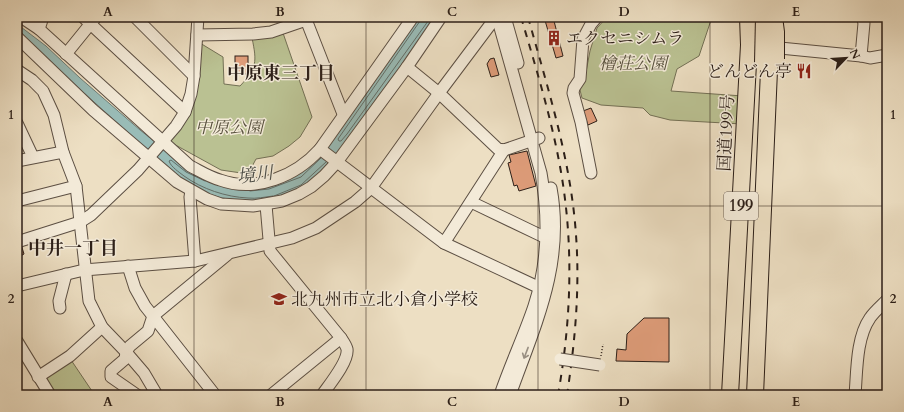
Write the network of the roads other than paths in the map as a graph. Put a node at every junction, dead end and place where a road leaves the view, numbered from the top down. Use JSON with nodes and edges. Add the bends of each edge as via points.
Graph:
{"nodes":[{"id":1,"x":21,"y":17,"type":"edge"},
{"id":2,"x":44,"y":17,"type":"edge"},
{"id":3,"x":135,"y":17,"type":"edge"},
{"id":4,"x":413,"y":17,"type":"edge"},
{"id":5,"x":441,"y":17,"type":"edge"},
{"id":6,"x":497,"y":17,"type":"edge"},
{"id":7,"x":505,"y":17,"type":"edge"},
{"id":8,"x":597,"y":17,"type":"edge"},
{"id":9,"x":748,"y":17,"type":"edge"},
{"id":10,"x":754,"y":17,"type":"edge"},
{"id":11,"x":764,"y":17,"type":"edge"},
{"id":12,"x":769,"y":17,"type":"edge"},
{"id":13,"x":774,"y":17,"type":"edge"},
{"id":14,"x":862,"y":17,"type":"edge"},
{"id":15,"x":196,"y":18,"type":"edge"},
{"id":16,"x":90,"y":19,"type":"edge"},
{"id":17,"x":305,"y":19,"type":"edge"},
{"id":18,"x":39,"y":29,"type":"junction"},
{"id":19,"x":197,"y":35,"type":"junction"},
{"id":20,"x":17,"y":37,"type":"edge"},
{"id":21,"x":749,"y":45,"type":"junction"},
{"id":22,"x":770,"y":47,"type":"junction"},
{"id":23,"x":66,"y":54,"type":"junction"},
{"id":24,"x":887,"y":55,"type":"edge"},
{"id":25,"x":861,"y":56,"type":"junction"},
{"id":26,"x":759,"y":62,"type":"junction"},
{"id":27,"x":407,"y":67,"type":"junction"},
{"id":28,"x":17,"y":70,"type":"edge"},
{"id":29,"x":194,"y":76,"type":"junction"},
{"id":30,"x":439,"y":93,"type":"junction"},
{"id":31,"x":185,"y":112,"type":"junction"},
{"id":32,"x":343,"y":114,"type":"junction"},
{"id":33,"x":17,"y":123,"type":"edge"},
{"id":34,"x":535,"y":139,"type":"junction"},
{"id":35,"x":162,"y":142,"type":"junction"},
{"id":36,"x":321,"y":150,"type":"junction"},
{"id":37,"x":504,"y":150,"type":"junction"},
{"id":38,"x":63,"y":152,"type":"junction"},
{"id":39,"x":150,"y":156,"type":"junction"},
{"id":40,"x":33,"y":157,"type":"junction"},
{"id":41,"x":17,"y":161,"type":"edge"},
{"id":42,"x":336,"y":161,"type":"junction"},
{"id":43,"x":591,"y":173,"type":"dead end"},
{"id":44,"x":76,"y":186,"type":"junction"},
{"id":45,"x":371,"y":188,"type":"junction"},
{"id":46,"x":191,"y":191,"type":"junction"},
{"id":47,"x":17,"y":201,"type":"edge"},
{"id":48,"x":471,"y":202,"type":"junction"},
{"id":49,"x":266,"y":205,"type":"junction"},
{"id":50,"x":80,"y":222,"type":"junction"},
{"id":51,"x":546,"y":237,"type":"junction"},
{"id":52,"x":17,"y":242,"type":"edge"},
{"id":53,"x":444,"y":242,"type":"junction"},
{"id":54,"x":268,"y":243,"type":"junction"},
{"id":55,"x":229,"y":254,"type":"junction"},
{"id":56,"x":195,"y":261,"type":"junction"},
{"id":57,"x":128,"y":266,"type":"junction"},
{"id":58,"x":84,"y":270,"type":"junction"},
{"id":59,"x":66,"y":274,"type":"junction"},
{"id":60,"x":17,"y":286,"type":"edge"},
{"id":61,"x":540,"y":288,"type":"junction"},
{"id":62,"x":887,"y":300,"type":"edge"},
{"id":63,"x":60,"y":308,"type":"dead end"},
{"id":64,"x":153,"y":316,"type":"junction"},
{"id":65,"x":102,"y":327,"type":"junction"},
{"id":66,"x":341,"y":338,"type":"junction"},
{"id":67,"x":17,"y":341,"type":"edge"},
{"id":68,"x":126,"y":352,"type":"junction"},
{"id":69,"x":757,"y":357,"type":"junction"},
{"id":70,"x":560,"y":359,"type":"dead end"},
{"id":71,"x":600,"y":365,"type":"road end"},
{"id":72,"x":38,"y":377,"type":"junction"},
{"id":73,"x":50,"y":395,"type":"edge"},
{"id":74,"x":137,"y":395,"type":"edge"},
{"id":75,"x":156,"y":395,"type":"edge"},
{"id":76,"x":215,"y":395,"type":"edge"},
{"id":77,"x":271,"y":395,"type":"edge"},
{"id":78,"x":322,"y":395,"type":"edge"},
{"id":79,"x":500,"y":395,"type":"edge"},
{"id":80,"x":510,"y":395,"type":"edge"},
{"id":81,"x":730,"y":395,"type":"edge"},
{"id":82,"x":738,"y":395,"type":"edge"},
{"id":83,"x":747,"y":395,"type":"edge"},
{"id":84,"x":755,"y":395,"type":"edge"},
{"id":85,"x":855,"y":395,"type":"edge"}],
"edges":[{"from":1,"to":18,"type":"street"},
{"from":2,"to":18,"type":"street"},
{"from":3,"to":29,"type":"street"},
{"from":4,"to":32,"type":"street"},
{"from":5,"to":27,"type":"street"},
{"from":6,"to":30,"type":"street"},
{"from":6,"to":34,"type":"street"},
{"from":7,"to":34,"type":"street"},
{"from":8,"to":43,"type":"street","via":[[583,39],[580,79],[573,93]]},
{"from":9,"to":21,"type":"highway","name":"国道199号","number":"199"},
{"from":10,"to":26,"type":"highway"},
{"from":11,"to":26,"type":"highway","bridge":true},
{"from":12,"to":22,"type":"highway","number":"199"},
{"from":13,"to":69,"type":"highway","bridge":true,"via":[[776,59],[768,262]]},
{"from":14,"to":25,"type":"street","via":[[864,23]]},
{"from":15,"to":19,"type":"street"},
{"from":16,"to":23,"type":"street"},
{"from":16,"to":31,"type":"street"},
{"from":17,"to":19,"type":"street","via":[[271,32]]},
{"from":17,"to":32,"type":"street"},
{"from":18,"to":23,"type":"street"},
{"from":19,"to":29,"type":"street"},
{"from":20,"to":39,"type":"street","via":[[92,110]]},
{"from":21,"to":22,"type":"street"},
{"from":21,"to":81,"type":"highway","name":"国道199号","number":"199"},
{"from":22,"to":25,"type":"street"},
{"from":22,"to":69,"type":"highway","number":"199"},
{"from":23,"to":35,"type":"street"},
{"from":24,"to":25,"type":"street","via":[[870,58]]},
{"from":26,"to":82,"type":"highway"},
{"from":26,"to":83,"type":"highway"},
{"from":27,"to":30,"type":"street"},
{"from":27,"to":42,"type":"street"},
{"from":28,"to":38,"type":"street","via":[[43,91],[54,115]]},
{"from":29,"to":31,"type":"street"},
{"from":30,"to":37,"type":"street","via":[[498,148]]},
{"from":30,"to":45,"type":"street"},
{"from":31,"to":35,"type":"street"},
{"from":32,"to":36,"type":"street"},
{"from":33,"to":40,"type":"street"},
{"from":34,"to":37,"type":"street"},
{"from":34,"to":51,"type":"street","via":[[545,198]]},
{"from":34,"to":80,"type":"street","one_way":true,"via":[[553,196],[554,247],[545,297]]},
{"from":35,"to":36,"type":"street","via":[[190,166],[222,181],[239,184],[256,184],[290,174]]},
{"from":35,"to":39,"type":"street"},
{"from":36,"to":42,"type":"street"},
{"from":37,"to":48,"type":"street"},
{"from":38,"to":40,"type":"street"},
{"from":38,"to":44,"type":"street"},
{"from":39,"to":46,"type":"street","via":[[177,182]]},
{"from":39,"to":50,"type":"street","via":[[104,204]]},
{"from":40,"to":41,"type":"street"},
{"from":42,"to":45,"type":"street"},
{"from":42,"to":49,"type":"street","via":[[324,176],[299,194]]},
{"from":44,"to":47,"type":"street"},
{"from":44,"to":50,"type":"street"},
{"from":45,"to":53,"type":"street"},
{"from":45,"to":54,"type":"street","via":[[316,228],[292,238]]},
{"from":46,"to":49,"type":"street","via":[[221,204]]},
{"from":46,"to":56,"type":"street"},
{"from":48,"to":51,"type":"street"},
{"from":48,"to":53,"type":"street"},
{"from":49,"to":54,"type":"street"},
{"from":50,"to":52,"type":"street"},
{"from":50,"to":58,"type":"street"},
{"from":51,"to":61,"type":"street"},
{"from":53,"to":61,"type":"street"},
{"from":54,"to":55,"type":"street"},
{"from":54,"to":66,"type":"street","via":[[270,251]]},
{"from":55,"to":56,"type":"street"},
{"from":55,"to":64,"type":"street"},
{"from":56,"to":57,"type":"street"},
{"from":57,"to":58,"type":"street"},
{"from":57,"to":64,"type":"street","via":[[135,288]]},
{"from":58,"to":59,"type":"street"},
{"from":58,"to":65,"type":"street","via":[[88,302]]},
{"from":59,"to":60,"type":"street"},
{"from":59,"to":63,"type":"street","via":[[59,301]]},
{"from":61,"to":79,"type":"street"},
{"from":62,"to":85,"type":"street","via":[[864,328],[860,340]]},
{"from":64,"to":68,"type":"street","via":[[148,331]]},
{"from":64,"to":76,"type":"street"},
{"from":65,"to":68,"type":"street"},
{"from":65,"to":72,"type":"street","via":[[70,356]]},
{"from":66,"to":77,"type":"street"},
{"from":66,"to":78,"type":"street","via":[[347,356]]},
{"from":67,"to":72,"type":"street"},
{"from":68,"to":74,"type":"street","via":[[125,359],[111,371],[111,377]]},
{"from":68,"to":75,"type":"street","via":[[144,373]]},
{"from":69,"to":84,"type":"highway","number":"199"},
{"from":70,"to":71,"type":"street","bridge":true},
{"from":72,"to":73,"type":"street"}]}
